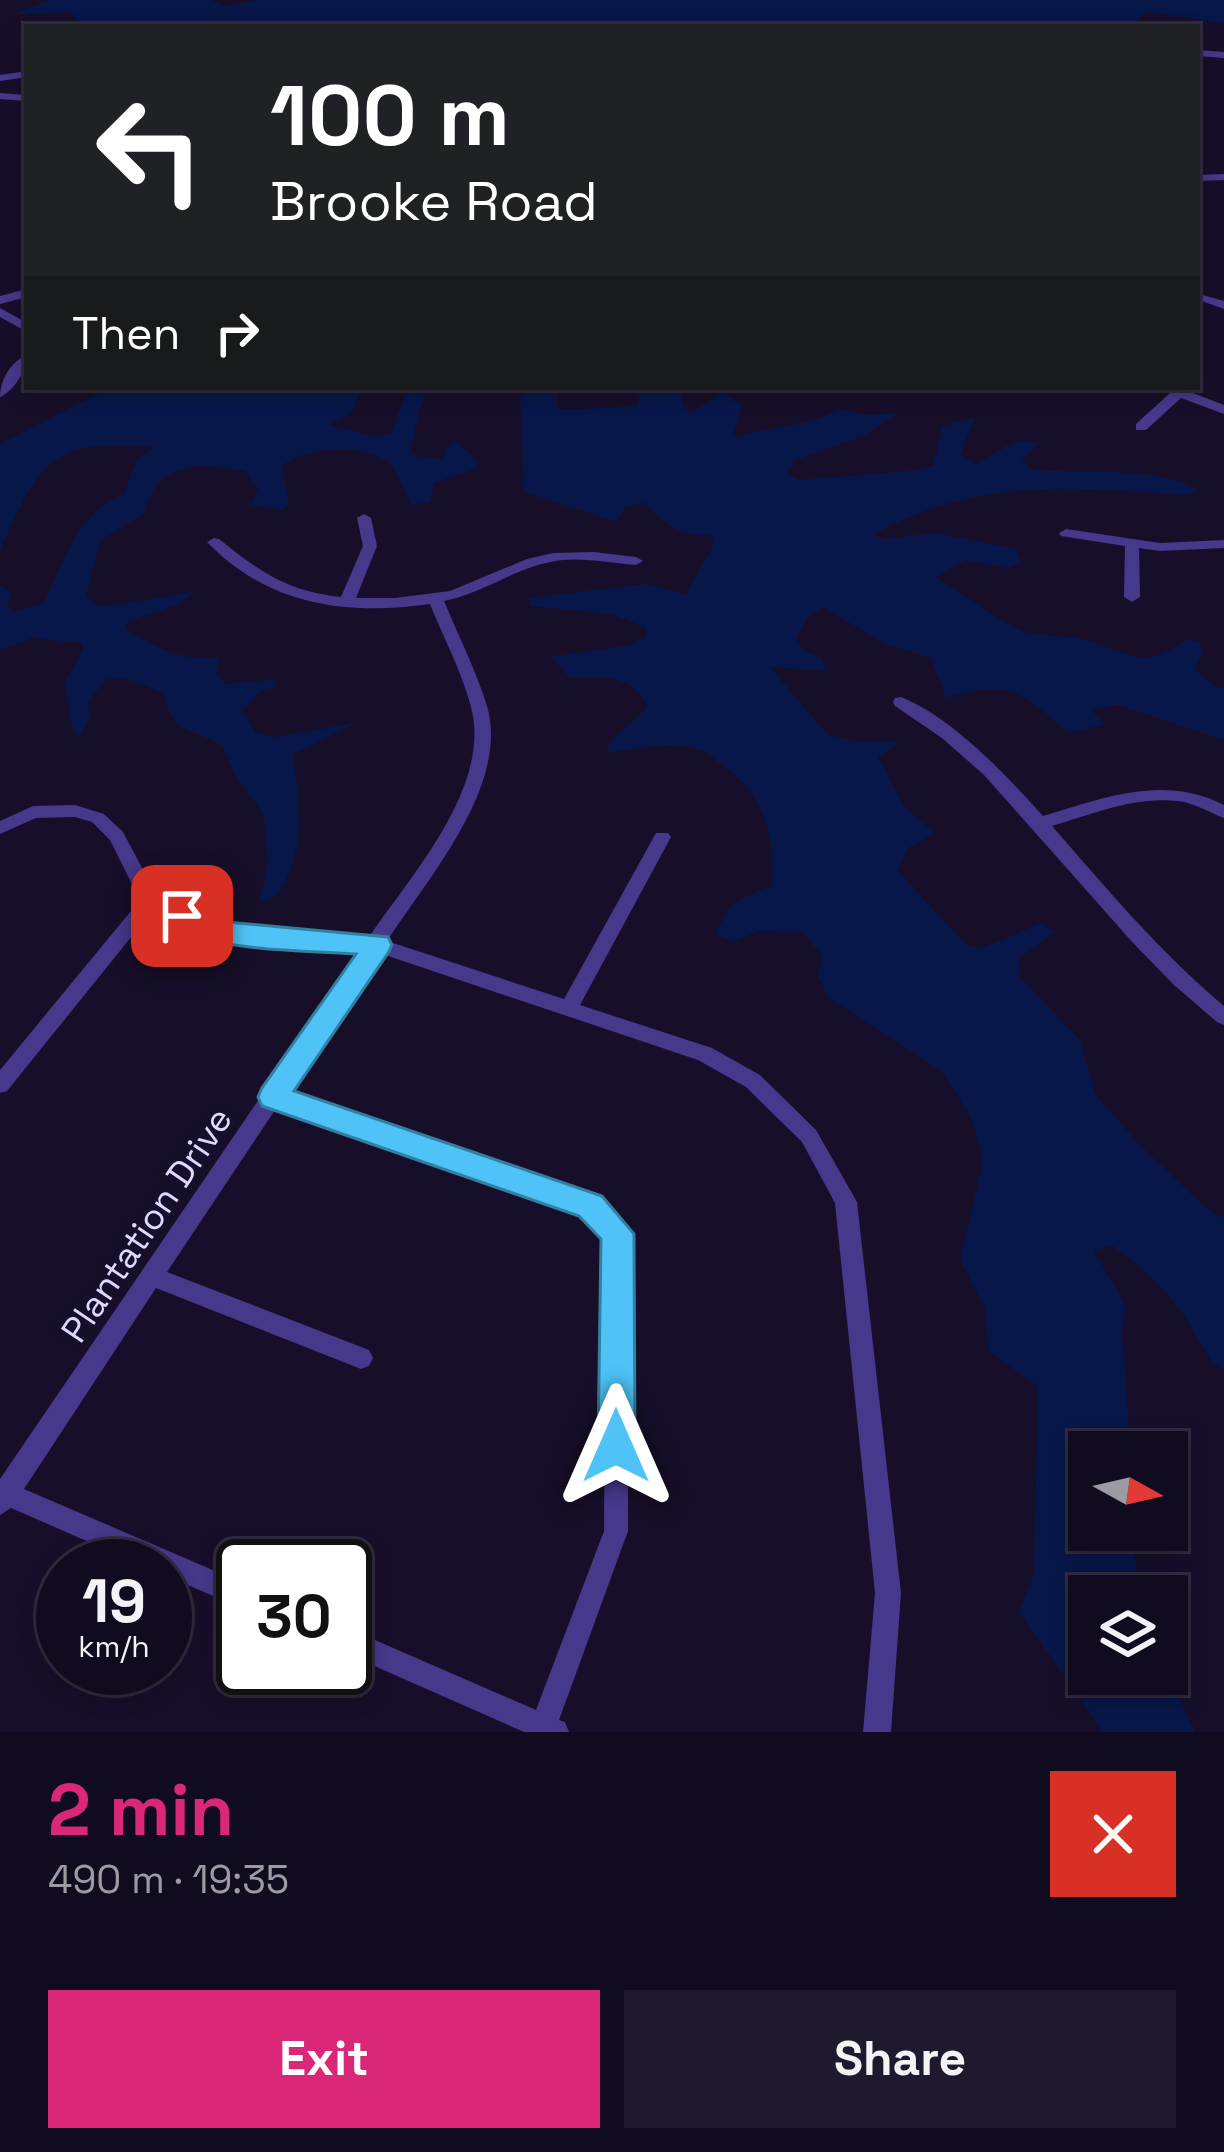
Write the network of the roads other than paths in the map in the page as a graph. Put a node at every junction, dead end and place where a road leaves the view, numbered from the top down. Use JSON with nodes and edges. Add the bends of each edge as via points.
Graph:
{"nodes":[{"id":1,"x":1203,"y":297,"type":"dead end"},
{"id":2,"x":1224,"y":305,"type":"edge"},
{"id":3,"x":24,"y":361,"type":"edge"},
{"id":4,"x":1172,"y":390,"type":"edge"},
{"id":5,"x":0,"y":393,"type":"edge"},
{"id":6,"x":1224,"y":410,"type":"edge"},
{"id":7,"x":1141,"y":427,"type":"dead end"},
{"id":8,"x":364,"y":518,"type":"dead end"},
{"id":9,"x":1066,"y":533,"type":"dead end"},
{"id":10,"x":214,"y":542,"type":"dead end"},
{"id":11,"x":1224,"y":544,"type":"edge"},
{"id":12,"x":1132,"y":545,"type":"junction"},
{"id":13,"x":636,"y":561,"type":"dead end"},
{"id":14,"x":1132,"y":597,"type":"dead end"},
{"id":15,"x":435,"y":598,"type":"junction"},
{"id":16,"x":346,"y":603,"type":"junction"},
{"id":17,"x":901,"y":702,"type":"dead end"},
{"id":18,"x":1224,"y":812,"type":"edge"},
{"id":19,"x":1040,"y":824,"type":"junction"},
{"id":20,"x":0,"y":828,"type":"edge"},
{"id":21,"x":662,"y":837,"type":"dead end"},
{"id":22,"x":150,"y":902,"type":"junction"},
{"id":23,"x":378,"y":945,"type":"junction"},
{"id":24,"x":569,"y":1008,"type":"junction"},
{"id":25,"x":1224,"y":1017,"type":"edge"},
{"id":26,"x":0,"y":1085,"type":"edge"},
{"id":27,"x":273,"y":1097,"type":"junction"},
{"id":28,"x":152,"y":1277,"type":"junction"},
{"id":29,"x":361,"y":1358,"type":"dead end"},
{"id":30,"x":2,"y":1496,"type":"edge"},
{"id":31,"x":216,"y":1585,"type":"edge"},
{"id":32,"x":372,"y":1652,"type":"edge"},
{"id":33,"x":549,"y":1729,"type":"edge"},
{"id":34,"x":877,"y":1732,"type":"edge"}],
"edges":[{"from":1,"to":2,"type":"street"},
{"from":3,"to":5,"type":"street"},
{"from":4,"to":6,"type":"street"},
{"from":4,"to":7,"type":"street"},
{"from":8,"to":16,"type":"street","via":[[370,546]]},
{"from":9,"to":12,"type":"street"},
{"from":10,"to":16,"type":"street","via":[[260,580]]},
{"from":11,"to":12,"type":"street"},
{"from":12,"to":14,"type":"street"},
{"from":13,"to":15,"type":"street","via":[[559,556]]},
{"from":15,"to":16,"type":"street"},
{"from":15,"to":23,"type":"street","name":"Plantation Drive","via":[[480,709],[483,757],[465,808]]},
{"from":17,"to":19,"type":"street","via":[[984,762]]},
{"from":18,"to":19,"type":"street","via":[[1182,794],[1147,794]]},
{"from":19,"to":25,"type":"street","via":[[1139,942]]},
{"from":20,"to":22,"type":"street","via":[[33,812],[98,818],[117,836]]},
{"from":21,"to":24,"type":"street"},
{"from":22,"to":23,"type":"street","via":[[213,932]]},
{"from":22,"to":26,"type":"street"},
{"from":23,"to":24,"type":"street"},
{"from":23,"to":27,"type":"street","name":"Plantation Drive"},
{"from":24,"to":34,"type":"street","via":[[705,1054],[753,1081],[809,1136],[846,1202],[888,1593]]},
{"from":27,"to":28,"type":"street","name":"Plantation Drive"},
{"from":27,"to":33,"type":"street","via":[[590,1206],[617,1234],[616,1531]]},
{"from":28,"to":29,"type":"street"},
{"from":28,"to":30,"type":"street","name":"Plantation Drive"},
{"from":30,"to":31,"type":"street"},
{"from":32,"to":33,"type":"street"}]}
